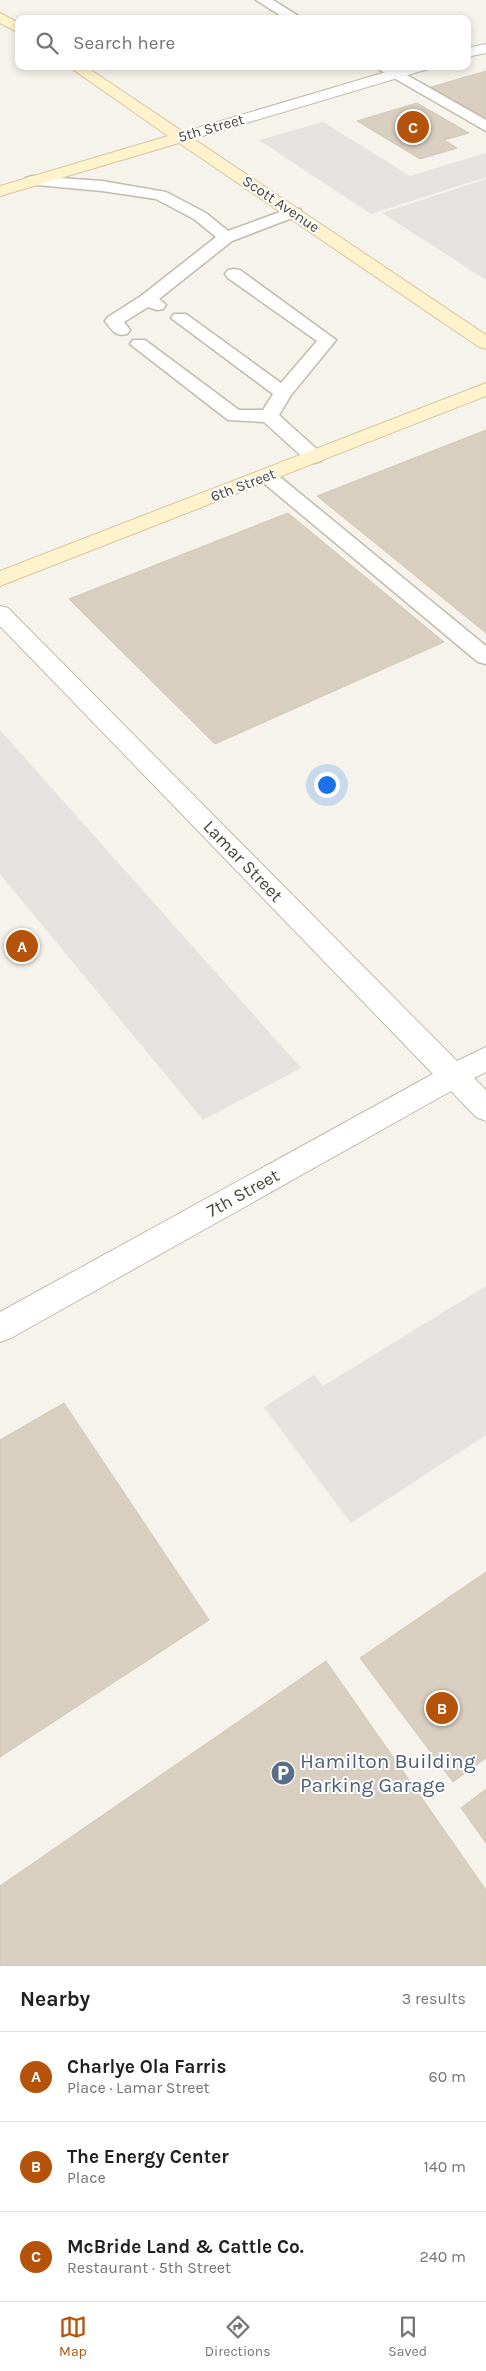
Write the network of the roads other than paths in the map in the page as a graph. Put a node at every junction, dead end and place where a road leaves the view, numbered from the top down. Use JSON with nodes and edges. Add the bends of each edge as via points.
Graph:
{"nodes":[{"id":1,"x":263,"y":0,"type":"edge"},
{"id":2,"x":289,"y":15,"type":"edge"},
{"id":3,"x":0,"y":16,"type":"edge"},
{"id":4,"x":15,"y":26,"type":"edge"},
{"id":5,"x":486,"y":48,"type":"edge"},
{"id":6,"x":471,"y":52,"type":"edge"},
{"id":7,"x":81,"y":70,"type":"edge"},
{"id":8,"x":388,"y":70,"type":"edge"},
{"id":9,"x":409,"y":70,"type":"edge"},
{"id":10,"x":395,"y":74,"type":"junction"},
{"id":11,"x":486,"y":126,"type":"edge"},
{"id":12,"x":183,"y":137,"type":"junction"},
{"id":13,"x":32,"y":181,"type":"junction"},
{"id":14,"x":0,"y":191,"type":"edge"},
{"id":15,"x":294,"y":212,"type":"junction"},
{"id":16,"x":226,"y":237,"type":"junction"},
{"id":17,"x":234,"y":274,"type":"dead end"},
{"id":18,"x":180,"y":318,"type":"dead end"},
{"id":19,"x":121,"y":330,"type":"dead end"},
{"id":20,"x":486,"y":343,"type":"edge"},
{"id":21,"x":139,"y":344,"type":"dead end"},
{"id":22,"x":486,"y":389,"type":"edge"},
{"id":23,"x":283,"y":393,"type":"junction"},
{"id":24,"x":269,"y":416,"type":"junction"},
{"id":25,"x":314,"y":457,"type":"junction"},
{"id":26,"x":267,"y":476,"type":"junction"},
{"id":27,"x":0,"y":579,"type":"edge"},
{"id":28,"x":0,"y":613,"type":"edge"},
{"id":29,"x":486,"y":657,"type":"edge"},
{"id":30,"x":486,"y":1058,"type":"edge"},
{"id":31,"x":453,"y":1075,"type":"junction"},
{"id":32,"x":486,"y":1109,"type":"edge"},
{"id":33,"x":0,"y":1328,"type":"edge"}],
"edges":[{"from":1,"to":2,"type":"lane"},
{"from":3,"to":4,"type":"main road"},
{"from":5,"to":6,"type":"street"},
{"from":7,"to":12,"type":"main road","name":"Scott Avenue"},
{"from":8,"to":10,"type":"lane"},
{"from":9,"to":10,"type":"street","name":"5th Street"},
{"from":10,"to":11,"type":"lane"},
{"from":10,"to":12,"type":"street","name":"5th Street"},
{"from":12,"to":13,"type":"main road","name":"5th Street"},
{"from":12,"to":15,"type":"main road","name":"Scott Avenue"},
{"from":13,"to":14,"type":"main road","name":"5th Street"},
{"from":13,"to":16,"type":"lane","via":[[102,186],[160,195],[200,216]]},
{"from":15,"to":16,"type":"lane"},
{"from":15,"to":20,"type":"main road","name":"Scott Avenue"},
{"from":16,"to":19,"type":"lane","via":[[207,262],[152,303],[114,321]]},
{"from":17,"to":23,"type":"lane","via":[[327,340]]},
{"from":18,"to":23,"type":"lane"},
{"from":21,"to":24,"type":"lane","via":[[235,416]]},
{"from":22,"to":25,"type":"main road","name":"6th Street"},
{"from":23,"to":24,"type":"lane"},
{"from":24,"to":25,"type":"lane"},
{"from":25,"to":26,"type":"main road","name":"6th Street"},
{"from":26,"to":27,"type":"main road","name":"6th Street"},
{"from":26,"to":29,"type":"lane"},
{"from":28,"to":31,"type":"street","name":"Lamar Street"},
{"from":30,"to":31,"type":"street","name":"7th Street"},
{"from":31,"to":32,"type":"street","name":"Lamar Street"},
{"from":31,"to":33,"type":"street","name":"7th Street"}]}
